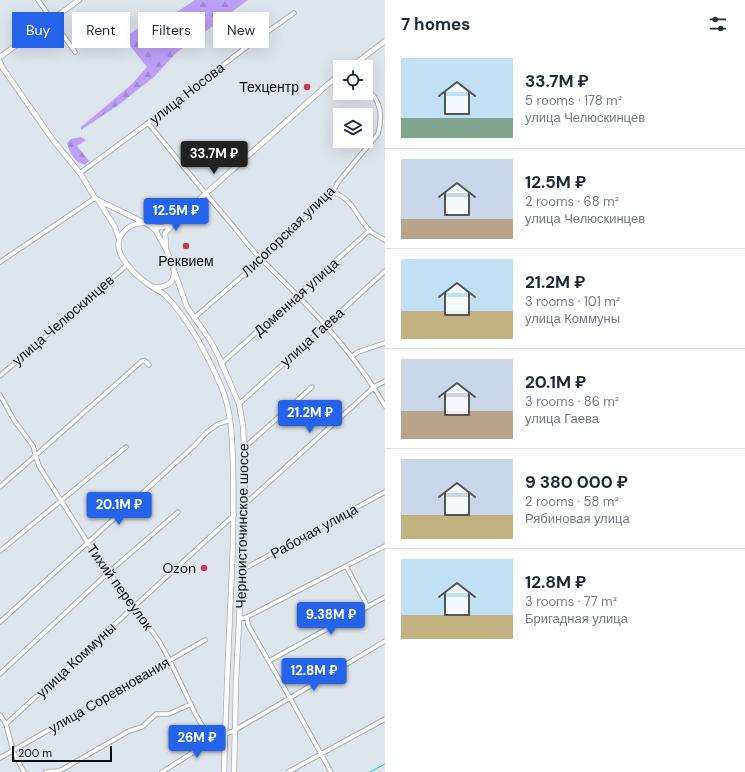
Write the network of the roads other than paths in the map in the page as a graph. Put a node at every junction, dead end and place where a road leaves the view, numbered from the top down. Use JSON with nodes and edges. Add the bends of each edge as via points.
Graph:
{"nodes":[{"id":1,"x":38,"y":0,"type":"edge"},
{"id":2,"x":79,"y":0,"type":"edge"},
{"id":3,"x":47,"y":12,"type":"edge"},
{"id":4,"x":62,"y":12,"type":"edge"},
{"id":5,"x":294,"y":13,"type":"dead end"},
{"id":6,"x":64,"y":37,"type":"edge"},
{"id":7,"x":385,"y":41,"type":"edge"},
{"id":8,"x":12,"y":48,"type":"edge"},
{"id":9,"x":74,"y":52,"type":"dead end"},
{"id":10,"x":0,"y":57,"type":"edge"},
{"id":11,"x":360,"y":60,"type":"edge"},
{"id":12,"x":0,"y":62,"type":"edge"},
{"id":13,"x":333,"y":80,"type":"edge"},
{"id":14,"x":373,"y":96,"type":"edge"},
{"id":15,"x":148,"y":123,"type":"junction"},
{"id":16,"x":80,"y":173,"type":"junction"},
{"id":17,"x":333,"y":192,"type":"junction"},
{"id":18,"x":205,"y":194,"type":"junction"},
{"id":19,"x":96,"y":199,"type":"junction"},
{"id":20,"x":183,"y":214,"type":"junction"},
{"id":21,"x":145,"y":223,"type":"junction"},
{"id":22,"x":151,"y":226,"type":"junction"},
{"id":23,"x":370,"y":230,"type":"junction"},
{"id":24,"x":119,"y":240,"type":"junction"},
{"id":25,"x":385,"y":240,"type":"edge"},
{"id":26,"x":167,"y":251,"type":"junction"},
{"id":27,"x":262,"y":258,"type":"junction"},
{"id":28,"x":0,"y":262,"type":"edge"},
{"id":29,"x":127,"y":265,"type":"junction"},
{"id":30,"x":385,"y":271,"type":"edge"},
{"id":31,"x":174,"y":272,"type":"junction"},
{"id":32,"x":152,"y":287,"type":"junction"},
{"id":33,"x":298,"y":295,"type":"junction"},
{"id":34,"x":194,"y":318,"type":"junction"},
{"id":35,"x":326,"y":326,"type":"junction"},
{"id":36,"x":385,"y":343,"type":"edge"},
{"id":37,"x":351,"y":357,"type":"junction"},
{"id":38,"x":221,"y":364,"type":"junction"},
{"id":39,"x":149,"y":365,"type":"dead end"},
{"id":40,"x":0,"y":376,"type":"edge"},
{"id":41,"x":385,"y":381,"type":"edge"},
{"id":42,"x":312,"y":387,"type":"dead end"},
{"id":43,"x":374,"y":387,"type":"junction"},
{"id":44,"x":0,"y":395,"type":"edge"},
{"id":45,"x":239,"y":404,"type":"junction"},
{"id":46,"x":385,"y":406,"type":"edge"},
{"id":47,"x":230,"y":420,"type":"junction"},
{"id":48,"x":126,"y":447,"type":"dead end"},
{"id":49,"x":244,"y":448,"type":"junction"},
{"id":50,"x":36,"y":455,"type":"junction"},
{"id":51,"x":0,"y":487,"type":"edge"},
{"id":52,"x":385,"y":492,"type":"edge"},
{"id":53,"x":61,"y":500,"type":"junction"},
{"id":54,"x":245,"y":504,"type":"junction"},
{"id":55,"x":245,"y":510,"type":"junction"},
{"id":56,"x":178,"y":512,"type":"dead end"},
{"id":57,"x":234,"y":513,"type":"junction"},
{"id":58,"x":88,"y":543,"type":"junction"},
{"id":59,"x":385,"y":546,"type":"edge"},
{"id":60,"x":0,"y":551,"type":"edge"},
{"id":61,"x":346,"y":566,"type":"junction"},
{"id":62,"x":242,"y":570,"type":"junction"},
{"id":63,"x":108,"y":572,"type":"junction"},
{"id":64,"x":385,"y":597,"type":"edge"},
{"id":65,"x":368,"y":606,"type":"junction"},
{"id":66,"x":134,"y":607,"type":"junction"},
{"id":67,"x":247,"y":617,"type":"junction"},
{"id":68,"x":240,"y":618,"type":"junction"},
{"id":69,"x":0,"y":622,"type":"edge"},
{"id":70,"x":205,"y":640,"type":"dead end"},
{"id":71,"x":385,"y":641,"type":"edge"},
{"id":72,"x":169,"y":660,"type":"junction"},
{"id":73,"x":269,"y":661,"type":"junction"},
{"id":74,"x":0,"y":674,"type":"edge"},
{"id":75,"x":290,"y":698,"type":"junction"},
{"id":76,"x":190,"y":704,"type":"junction"},
{"id":77,"x":0,"y":715,"type":"edge"},
{"id":78,"x":385,"y":719,"type":"edge"},
{"id":79,"x":6,"y":724,"type":"junction"},
{"id":80,"x":235,"y":730,"type":"junction"},
{"id":81,"x":225,"y":734,"type":"junction"},
{"id":82,"x":211,"y":741,"type":"junction"},
{"id":83,"x":13,"y":751,"type":"junction"},
{"id":84,"x":321,"y":754,"type":"junction"},
{"id":85,"x":0,"y":758,"type":"edge"},
{"id":86,"x":24,"y":772,"type":"edge"},
{"id":87,"x":46,"y":772,"type":"edge"},
{"id":88,"x":162,"y":772,"type":"edge"},
{"id":89,"x":224,"y":772,"type":"edge"},
{"id":90,"x":234,"y":772,"type":"edge"},
{"id":91,"x":288,"y":772,"type":"edge"},
{"id":92,"x":331,"y":772,"type":"edge"}],
"edges":[{"from":1,"to":3,"type":"street"},
{"from":2,"to":4,"type":"main road"},
{"from":5,"to":15,"type":"street","name":"улица Носова"},
{"from":6,"to":9,"type":"street"},
{"from":7,"to":11,"type":"main road"},
{"from":8,"to":10,"type":"main road"},
{"from":12,"to":16,"type":"main road","via":[[39,121]]},
{"from":13,"to":18,"type":"main road"},
{"from":14,"to":17,"type":"street","name":"Лисогорская улица","via":[[380,105],[378,134],[338,182]]},
{"from":15,"to":16,"type":"street","name":"улица Носова"},
{"from":15,"to":18,"type":"street"},
{"from":16,"to":19,"type":"main road"},
{"from":17,"to":23,"type":"street","via":[[343,196]]},
{"from":17,"to":27,"type":"street","name":"Лисогорская улица"},
{"from":18,"to":20,"type":"main road"},
{"from":18,"to":27,"type":"street"},
{"from":19,"to":21,"type":"main road"},
{"from":19,"to":24,"type":"main road","via":[[115,227]]},
{"from":19,"to":28,"type":"street"},
{"from":20,"to":22,"type":"main road","via":[[165,227]]},
{"from":20,"to":26,"type":"main road","via":[[165,233]]},
{"from":21,"to":22,"type":"main road"},
{"from":21,"to":24,"type":"main road","via":[[129,226]]},
{"from":22,"to":26,"type":"main road"},
{"from":23,"to":25,"type":"street"},
{"from":23,"to":33,"type":"street","name":"Доменная улица"},
{"from":24,"to":29,"type":"main road","via":[[120,252]]},
{"from":26,"to":31,"type":"main road"},
{"from":27,"to":33,"type":"street"},
{"from":27,"to":34,"type":"street","name":"Лисогорская улица"},
{"from":29,"to":32,"type":"main road"},
{"from":29,"to":40,"type":"street","name":"улица Челюскинцев"},
{"from":30,"to":35,"type":"street","name":"улица Гаева"},
{"from":31,"to":32,"type":"main road","via":[[174,277],[168,285]]},
{"from":31,"to":34,"type":"main road","name":"Черноисточинское шоссе","via":[[187,307]]},
{"from":32,"to":47,"type":"main road","name":"Черноисточинское шоссе","via":[[171,302],[201,344],[222,388]]},
{"from":33,"to":35,"type":"street"},
{"from":33,"to":38,"type":"street","name":"Доменная улица"},
{"from":34,"to":38,"type":"main road","name":"Черноисточинское шоссе","via":[[210,340]]},
{"from":35,"to":37,"type":"street"},
{"from":35,"to":45,"type":"street","name":"улица Гаева"},
{"from":36,"to":37,"type":"street"},
{"from":37,"to":43,"type":"street"},
{"from":38,"to":45,"type":"main road","name":"Черноисточинское шоссе"},
{"from":39,"to":50,"type":"street","via":[[145,360],[142,361]]},
{"from":41,"to":43,"type":"street"},
{"from":42,"to":49,"type":"street"},
{"from":43,"to":46,"type":"street"},
{"from":43,"to":54,"type":"street"},
{"from":44,"to":50,"type":"street","name":"Тихий переулок","via":[[33,446]]},
{"from":45,"to":49,"type":"main road","name":"Черноисточинское шоссе"},
{"from":47,"to":57,"type":"main road","name":"Черноисточинское шоссе"},
{"from":47,"to":58,"type":"street","via":[[218,424],[207,432]]},
{"from":48,"to":53,"type":"street"},
{"from":49,"to":54,"type":"main road","name":"Черноисточинское шоссе"},
{"from":50,"to":51,"type":"street"},
{"from":50,"to":53,"type":"street","name":"Тихий переулок","via":[[39,466]]},
{"from":52,"to":62,"type":"street","name":"Рабочая улица"},
{"from":53,"to":58,"type":"street","name":"Тихий переулок"},
{"from":53,"to":60,"type":"street"},
{"from":54,"to":55,"type":"main road","name":"Черноисточинское шоссе"},
{"from":55,"to":57,"type":"main road"},
{"from":55,"to":62,"type":"main road","name":"Черноисточинское шоссе"},
{"from":56,"to":63,"type":"street"},
{"from":57,"to":66,"type":"street","name":"улица Коммуны"},
{"from":57,"to":81,"type":"main road","name":"Черноисточинское шоссе"},
{"from":58,"to":63,"type":"street","name":"Тихий переулок"},
{"from":58,"to":69,"type":"street"},
{"from":59,"to":61,"type":"street"},
{"from":61,"to":65,"type":"street"},
{"from":61,"to":67,"type":"street"},
{"from":62,"to":68,"type":"main road","name":"Черноисточинское шоссе"},
{"from":63,"to":66,"type":"street","name":"Тихий переулок"},
{"from":63,"to":74,"type":"street"},
{"from":64,"to":65,"type":"street"},
{"from":65,"to":73,"type":"street"},
{"from":66,"to":72,"type":"street","name":"Тихий переулок","via":[[159,641]]},
{"from":66,"to":79,"type":"street","name":"улица Коммуны"},
{"from":67,"to":68,"type":"street"},
{"from":67,"to":73,"type":"street","via":[[248,625]]},
{"from":68,"to":80,"type":"main road","name":"Черноисточинское шоссе"},
{"from":70,"to":72,"type":"street","name":"улица Соревнования"},
{"from":71,"to":75,"type":"street"},
{"from":72,"to":76,"type":"street","name":"Тихий переулок"},
{"from":72,"to":83,"type":"street","name":"улица Соревнования"},
{"from":73,"to":75,"type":"street"},
{"from":75,"to":80,"type":"street"},
{"from":75,"to":84,"type":"street"},
{"from":76,"to":82,"type":"street","name":"Тихий переулок"},
{"from":76,"to":87,"type":"street","via":[[169,714],[156,714],[142,727],[129,731],[63,769]]},
{"from":77,"to":79,"type":"street"},
{"from":78,"to":84,"type":"street"},
{"from":79,"to":83,"type":"street"},
{"from":80,"to":81,"type":"street"},
{"from":80,"to":90,"type":"main road","name":"Черноисточинское шоссе"},
{"from":81,"to":82,"type":"street"},
{"from":81,"to":89,"type":"main road","name":"Черноисточинское шоссе"},
{"from":82,"to":88,"type":"street"},
{"from":83,"to":85,"type":"street","name":"улица Соревнования"},
{"from":83,"to":86,"type":"street"},
{"from":84,"to":91,"type":"street"},
{"from":84,"to":92,"type":"street"}]}
